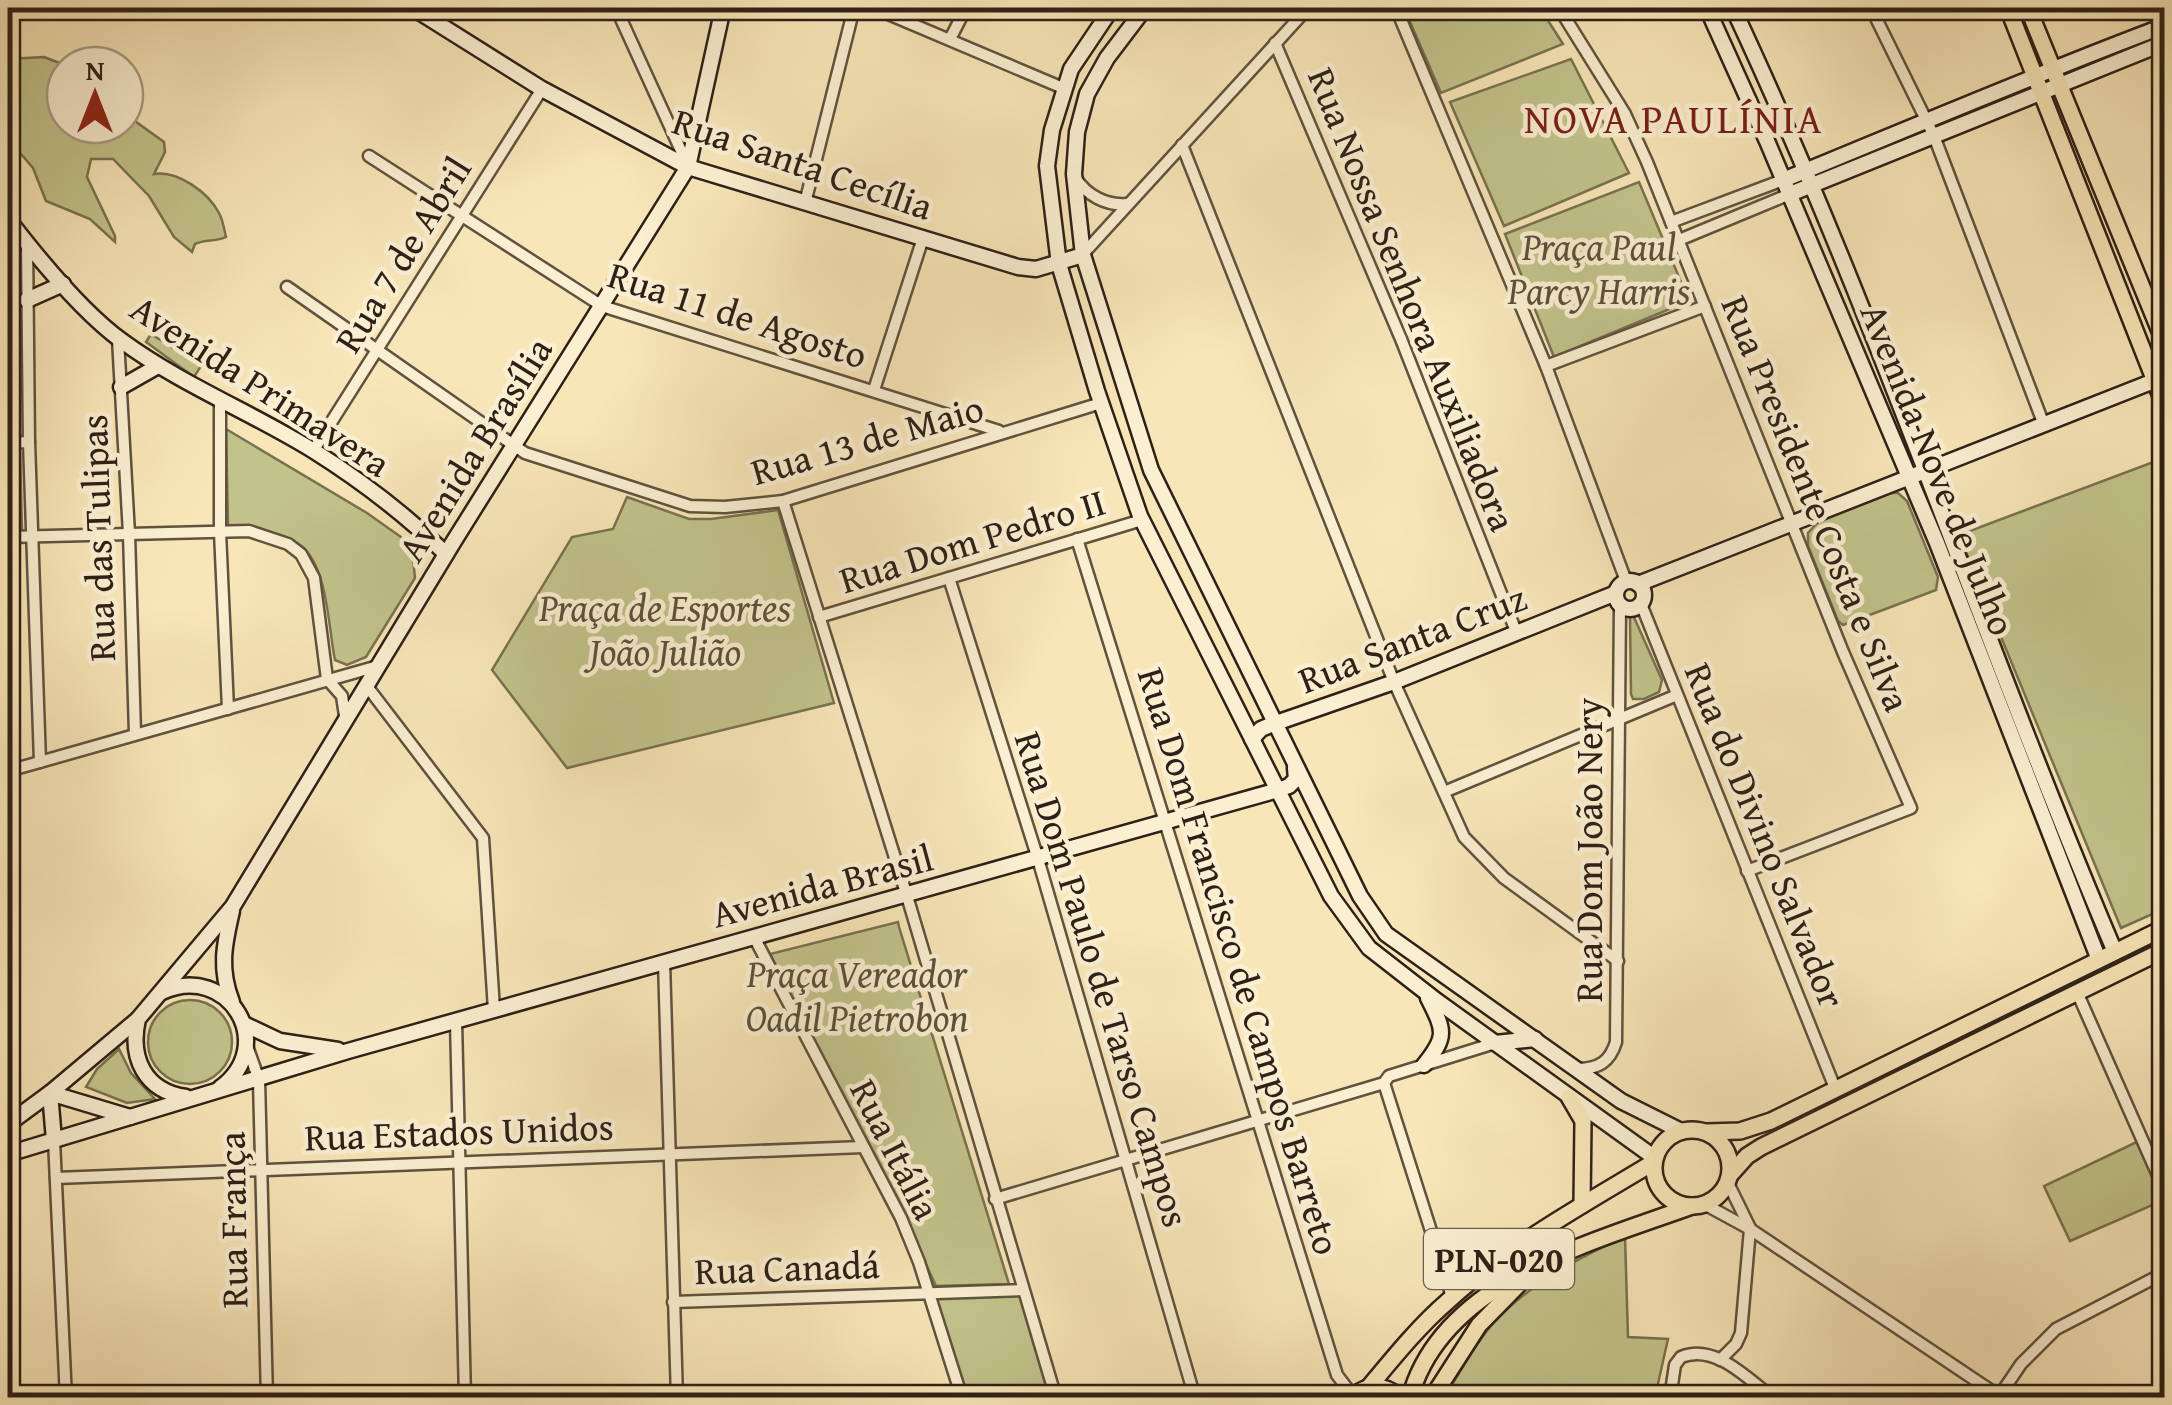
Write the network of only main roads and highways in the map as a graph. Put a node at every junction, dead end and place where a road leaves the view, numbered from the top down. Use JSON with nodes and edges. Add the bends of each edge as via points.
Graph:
{"nodes":[{"id":1,"x":2008,"y":8,"type":"edge"},
{"id":2,"x":2028,"y":8,"type":"edge"},
{"id":3,"x":2164,"y":340,"type":"edge"},
{"id":4,"x":2160,"y":379,"type":"edge"},
{"id":5,"x":2164,"y":404,"type":"edge"},
{"id":6,"x":2164,"y":928,"type":"edge"},
{"id":7,"x":2164,"y":950,"type":"edge"},
{"id":8,"x":1569,"y":1097,"type":"road end"},
{"id":9,"x":1708,"y":1132,"type":"junction"},
{"id":10,"x":1654,"y":1160,"type":"junction"},
{"id":11,"x":1729,"y":1179,"type":"junction"},
{"id":12,"x":1582,"y":1205,"type":"junction"},
{"id":13,"x":1698,"y":1205,"type":"junction"},
{"id":14,"x":1541,"y":1262,"type":"junction"},
{"id":15,"x":1370,"y":1387,"type":"junction"},
{"id":16,"x":1352,"y":1396,"type":"edge"},
{"id":17,"x":1402,"y":1398,"type":"edge"},
{"id":18,"x":1410,"y":1398,"type":"edge"},
{"id":19,"x":1432,"y":1398,"type":"edge"}],
"edges":[{"from":1,"to":4,"type":"main road"},
{"from":2,"to":3,"type":"main road"},
{"from":4,"to":5,"type":"main road"},
{"from":6,"to":9,"type":"main road","via":[[1754,1128]]},
{"from":7,"to":11,"type":"main road","via":[[1761,1146]]},
{"from":8,"to":12,"type":"main road","via":[[1583,1121]]},
{"from":9,"to":10,"type":"main road","via":[[1681,1131],[1660,1146]]},
{"from":9,"to":11,"type":"main road","via":[[1726,1150]]},
{"from":10,"to":12,"type":"main road","number":"PLN-020"},
{"from":10,"to":13,"type":"main road","via":[[1659,1188],[1679,1204]]},
{"from":11,"to":13,"type":"main road","via":[[1722,1193]]},
{"from":12,"to":15,"type":"main road","number":"PLN-020","via":[[1452,1296]]},
{"from":13,"to":14,"type":"main road","number":"PLN-020"},
{"from":14,"to":18,"type":"main road","number":"PLN-020","via":[[1452,1326],[1423,1363]]},
{"from":14,"to":19,"type":"main road","via":[[1479,1325]]},
{"from":15,"to":16,"type":"main road","number":"PLN-020"},
{"from":15,"to":17,"type":"main road"}]}
